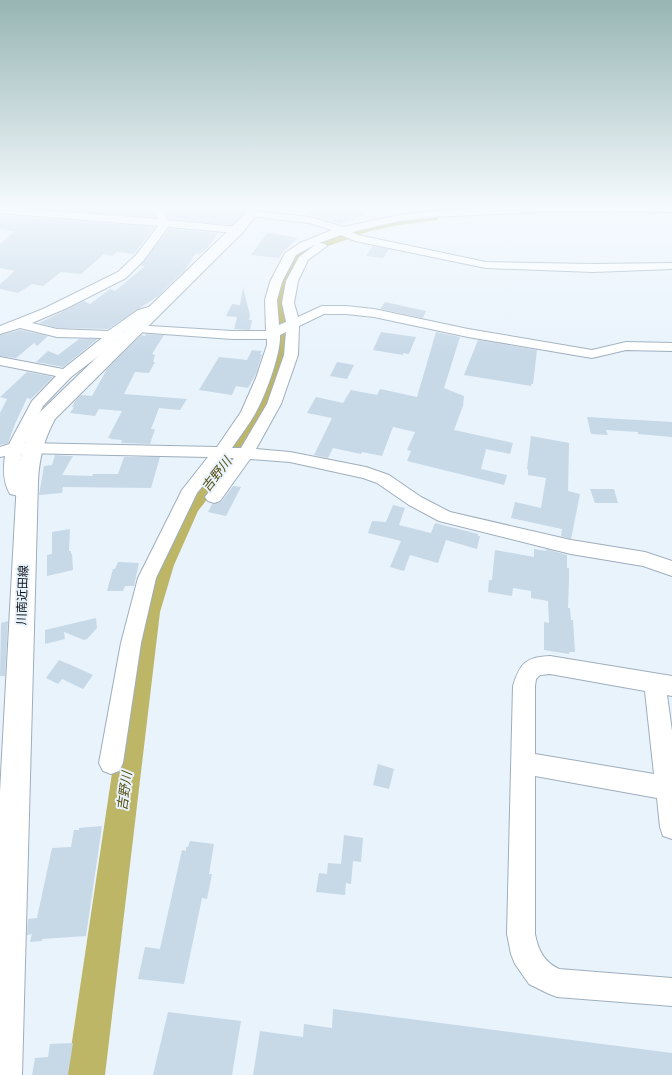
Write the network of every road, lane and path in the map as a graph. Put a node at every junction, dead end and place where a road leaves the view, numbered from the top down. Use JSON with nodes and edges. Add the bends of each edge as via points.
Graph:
{"nodes":[{"id":1,"x":142,"y":255,"type":"edge"},
{"id":2,"x":210,"y":255,"type":"edge"},
{"id":3,"x":290,"y":255,"type":"edge"},
{"id":4,"x":307,"y":255,"type":"edge"},
{"id":5,"x":437,"y":255,"type":"edge"},
{"id":6,"x":672,"y":266,"type":"edge"},
{"id":7,"x":21,"y":324,"type":"junction"},
{"id":8,"x":283,"y":328,"type":"junction"},
{"id":9,"x":0,"y":330,"type":"edge"},
{"id":10,"x":126,"y":333,"type":"junction"},
{"id":11,"x":672,"y":347,"type":"edge"},
{"id":12,"x":0,"y":361,"type":"edge"},
{"id":13,"x":66,"y":374,"type":"junction"},
{"id":14,"x":16,"y":449,"type":"edge"},
{"id":15,"x":221,"y":452,"type":"junction"},
{"id":16,"x":246,"y":453,"type":"junction"},
{"id":17,"x":214,"y":497,"type":"dead end"},
{"id":18,"x":672,"y":569,"type":"edge"},
{"id":19,"x":663,"y":684,"type":"edge"},
{"id":20,"x":8,"y":755,"type":"edge"},
{"id":21,"x":111,"y":763,"type":"dead end"},
{"id":22,"x":523,"y":763,"type":"junction"},
{"id":23,"x":670,"y":788,"type":"edge"},
{"id":24,"x":672,"y":827,"type":"edge"},
{"id":25,"x":672,"y":992,"type":"edge"},
{"id":26,"x":3,"y":1075,"type":"edge"}],
"edges":[{"from":1,"to":7,"type":"street","via":[[122,274]]},
{"from":2,"to":10,"type":"main road","name":"川南近田線","via":[[156,310]]},
{"from":3,"to":8,"type":"street","via":[[276,282],[271,300]]},
{"from":4,"to":8,"type":"street","via":[[292,281],[288,294],[289,311]]},
{"from":5,"to":6,"type":"street","via":[[507,267]]},
{"from":7,"to":9,"type":"street"},
{"from":7,"to":10,"type":"street","via":[[57,333]]},
{"from":8,"to":10,"type":"street","via":[[265,334]]},
{"from":8,"to":11,"type":"street","via":[[322,310],[346,310],[374,313],[468,334],[592,354],[626,346]]},
{"from":8,"to":15,"type":"street","via":[[248,413]]},
{"from":8,"to":16,"type":"street","via":[[291,355],[274,404]]},
{"from":10,"to":13,"type":"street","via":[[104,345]]},
{"from":10,"to":14,"type":"main road","name":"川南近田線","via":[[47,416],[37,432]]},
{"from":12,"to":13,"type":"street"},
{"from":13,"to":14,"type":"street","via":[[37,404]]},
{"from":14,"to":15,"type":"street"},
{"from":14,"to":20,"type":"main road","name":"川南近田線","via":[[28,467]]},
{"from":15,"to":16,"type":"street"},
{"from":15,"to":21,"type":"street","via":[[190,490],[147,578],[131,643]]},
{"from":16,"to":17,"type":"street"},
{"from":16,"to":18,"type":"street","via":[[290,457],[366,473],[383,479],[444,517],[571,547],[645,559]]},
{"from":19,"to":22,"type":"street","via":[[550,666],[535,666],[527,675],[524,686]]},
{"from":19,"to":23,"type":"street"},
{"from":20,"to":26,"type":"main road","name":"川南近田線"},
{"from":22,"to":23,"type":"street"},
{"from":22,"to":25,"type":"street","via":[[521,934],[526,954],[539,974],[557,983]]},
{"from":23,"to":24,"type":"street"}]}
